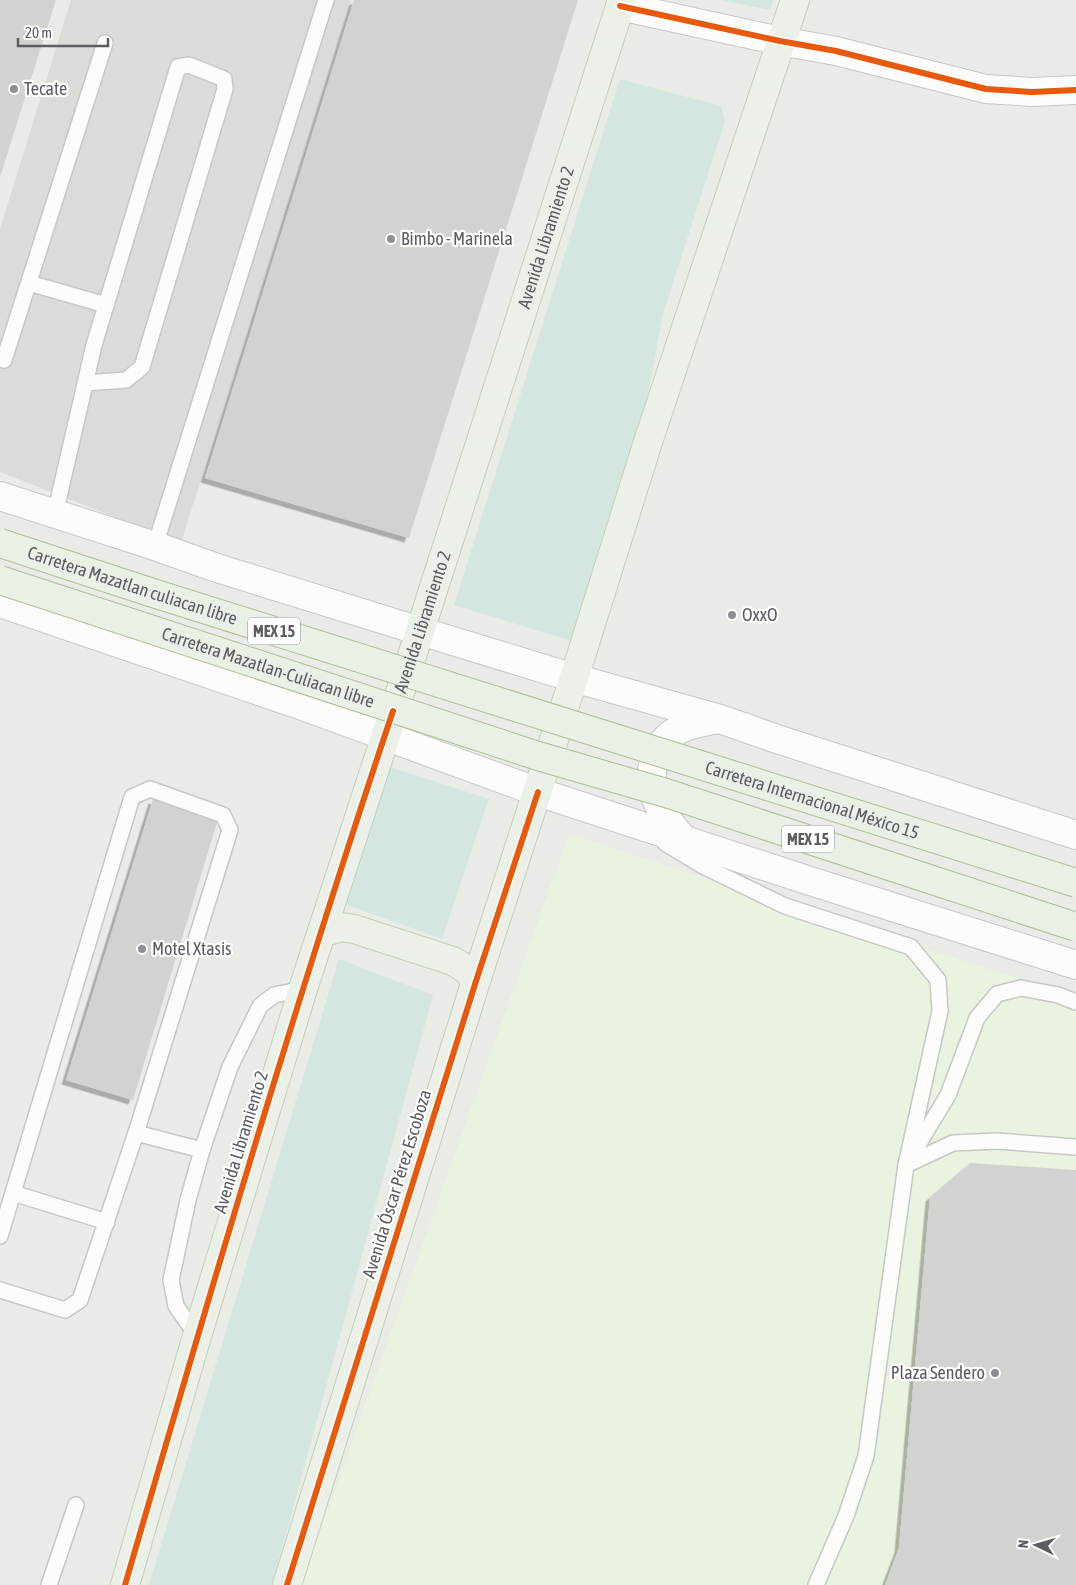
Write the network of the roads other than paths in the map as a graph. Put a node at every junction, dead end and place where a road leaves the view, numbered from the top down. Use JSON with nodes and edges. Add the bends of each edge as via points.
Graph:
{"nodes":[{"id":1,"x":326,"y":0,"type":"edge"},
{"id":2,"x":795,"y":0,"type":"edge"},
{"id":3,"x":621,"y":3,"type":"edge"},
{"id":4,"x":780,"y":41,"type":"junction"},
{"id":5,"x":106,"y":43,"type":"dead end"},
{"id":6,"x":1076,"y":90,"type":"edge"},
{"id":7,"x":29,"y":283,"type":"junction"},
{"id":8,"x":106,"y":305,"type":"junction"},
{"id":9,"x":4,"y":360,"type":"dead end"},
{"id":10,"x":85,"y":383,"type":"junction"},
{"id":11,"x":0,"y":496,"type":"edge"},
{"id":12,"x":55,"y":514,"type":"junction"},
{"id":13,"x":0,"y":543,"type":"edge"},
{"id":14,"x":155,"y":546,"type":"junction"},
{"id":15,"x":0,"y":580,"type":"edge"},
{"id":16,"x":0,"y":603,"type":"edge"},
{"id":17,"x":420,"y":631,"type":"junction"},
{"id":18,"x":574,"y":678,"type":"junction"},
{"id":19,"x":549,"y":718,"type":"joint"},
{"id":20,"x":720,"y":719,"type":"junction"},
{"id":21,"x":385,"y":737,"type":"junction"},
{"id":22,"x":538,"y":756,"type":"joint"},
{"id":23,"x":538,"y":792,"type":"junction"},
{"id":24,"x":634,"y":824,"type":"junction"},
{"id":25,"x":1076,"y":835,"type":"edge"},
{"id":26,"x":684,"y":840,"type":"junction"},
{"id":27,"x":1076,"y":883,"type":"edge"},
{"id":28,"x":1076,"y":927,"type":"edge"},
{"id":29,"x":322,"y":933,"type":"junction"},
{"id":30,"x":1076,"y":965,"type":"edge"},
{"id":31,"x":476,"y":981,"type":"junction"},
{"id":32,"x":303,"y":989,"type":"junction"},
{"id":33,"x":1076,"y":1002,"type":"edge"},
{"id":34,"x":136,"y":1133,"type":"junction"},
{"id":35,"x":1076,"y":1148,"type":"edge"},
{"id":36,"x":202,"y":1150,"type":"junction"},
{"id":37,"x":906,"y":1165,"type":"junction"},
{"id":38,"x":13,"y":1193,"type":"junction"},
{"id":39,"x":107,"y":1222,"type":"junction"},
{"id":40,"x":0,"y":1236,"type":"edge"},
{"id":41,"x":0,"y":1290,"type":"edge"},
{"id":42,"x":197,"y":1336,"type":"junction"},
{"id":43,"x":76,"y":1505,"type":"dead end"},
{"id":44,"x":49,"y":1585,"type":"edge"},
{"id":45,"x":125,"y":1585,"type":"edge"},
{"id":46,"x":287,"y":1585,"type":"edge"},
{"id":47,"x":816,"y":1585,"type":"edge"}],
"edges":[{"from":1,"to":14,"type":"lane"},
{"from":2,"to":4,"type":"main road"},
{"from":3,"to":4,"type":"main road","name":"Avenida Libramiento 2"},
{"from":3,"to":17,"type":"main road","name":"Avenida Libramiento 2"},
{"from":4,"to":6,"type":"main road","name":"Avenida Libramiento 2","via":[[885,62],[986,89]]},
{"from":4,"to":18,"type":"main road","via":[[647,444]]},
{"from":5,"to":7,"type":"lane"},
{"from":7,"to":8,"type":"lane"},
{"from":7,"to":9,"type":"lane"},
{"from":8,"to":10,"type":"lane"},
{"from":8,"to":10,"type":"lane","via":[[178,67],[189,65],[224,79],[225,89],[142,367],[126,380]]},
{"from":10,"to":12,"type":"lane"},
{"from":11,"to":12,"type":"main road"},
{"from":12,"to":14,"type":"main road"},
{"from":13,"to":19,"type":"highway","name":"Carretera Mazatlan culiacan libre","number":"MEX 15","bridge":true},
{"from":14,"to":17,"type":"main road"},
{"from":15,"to":22,"type":"highway","name":"Carretera Mazatlan-Culiacan libre","number":"MEX 15","bridge":true},
{"from":16,"to":21,"type":"main road"},
{"from":17,"to":18,"type":"main road"},
{"from":17,"to":21,"type":"main road","name":"Avenida Libramiento 2"},
{"from":18,"to":20,"type":"main road"},
{"from":18,"to":23,"type":"main road"},
{"from":19,"to":27,"type":"highway","name":"Carretera Internacional México 15","number":"MEX 15","bridge":true},
{"from":20,"to":25,"type":"main road"},
{"from":20,"to":26,"type":"main road","via":[[683,728],[670,735],[661,744],[652,767],[653,793],[659,807]]},
{"from":21,"to":23,"type":"main road"},
{"from":21,"to":29,"type":"main road","name":"Avenida Libramiento 2"},
{"from":22,"to":28,"type":"highway","name":"Carretera Internacional México 15","number":"MEX 15","bridge":true,"via":[[666,793]]},
{"from":23,"to":24,"type":"main road"},
{"from":23,"to":31,"type":"main road","name":"Avenida Óscar Pérez Escoboza"},
{"from":24,"to":26,"type":"main road"},
{"from":24,"to":37,"type":"lane","via":[[703,866],[785,906],[911,947],[938,980],[940,1012]]},
{"from":26,"to":30,"type":"main road"},
{"from":29,"to":31,"type":"main road","via":[[341,927],[354,929],[453,960]]},
{"from":29,"to":32,"type":"main road","name":"Avenida Libramiento 2"},
{"from":31,"to":46,"type":"main road","name":"Avenida Óscar Pérez Escoboza"},
{"from":32,"to":36,"type":"lane","via":[[274,995],[260,1006],[230,1068]]},
{"from":32,"to":42,"type":"main road","name":"Avenida Libramiento 2"},
{"from":33,"to":37,"type":"lane","via":[[1021,988],[997,994],[977,1018],[948,1095]]},
{"from":34,"to":36,"type":"lane"},
{"from":34,"to":38,"type":"lane","via":[[230,830],[223,815],[150,789],[132,797]]},
{"from":34,"to":39,"type":"lane"},
{"from":35,"to":37,"type":"lane","via":[[997,1141],[953,1143]]},
{"from":36,"to":42,"type":"lane","via":[[171,1280],[176,1306]]},
{"from":37,"to":47,"type":"lane","via":[[866,1456],[846,1516]]},
{"from":38,"to":39,"type":"lane"},
{"from":38,"to":40,"type":"lane"},
{"from":39,"to":41,"type":"lane","via":[[80,1300],[65,1310]]},
{"from":42,"to":45,"type":"main road","name":"Avenida Libramiento 2"},
{"from":43,"to":44,"type":"lane"}]}
